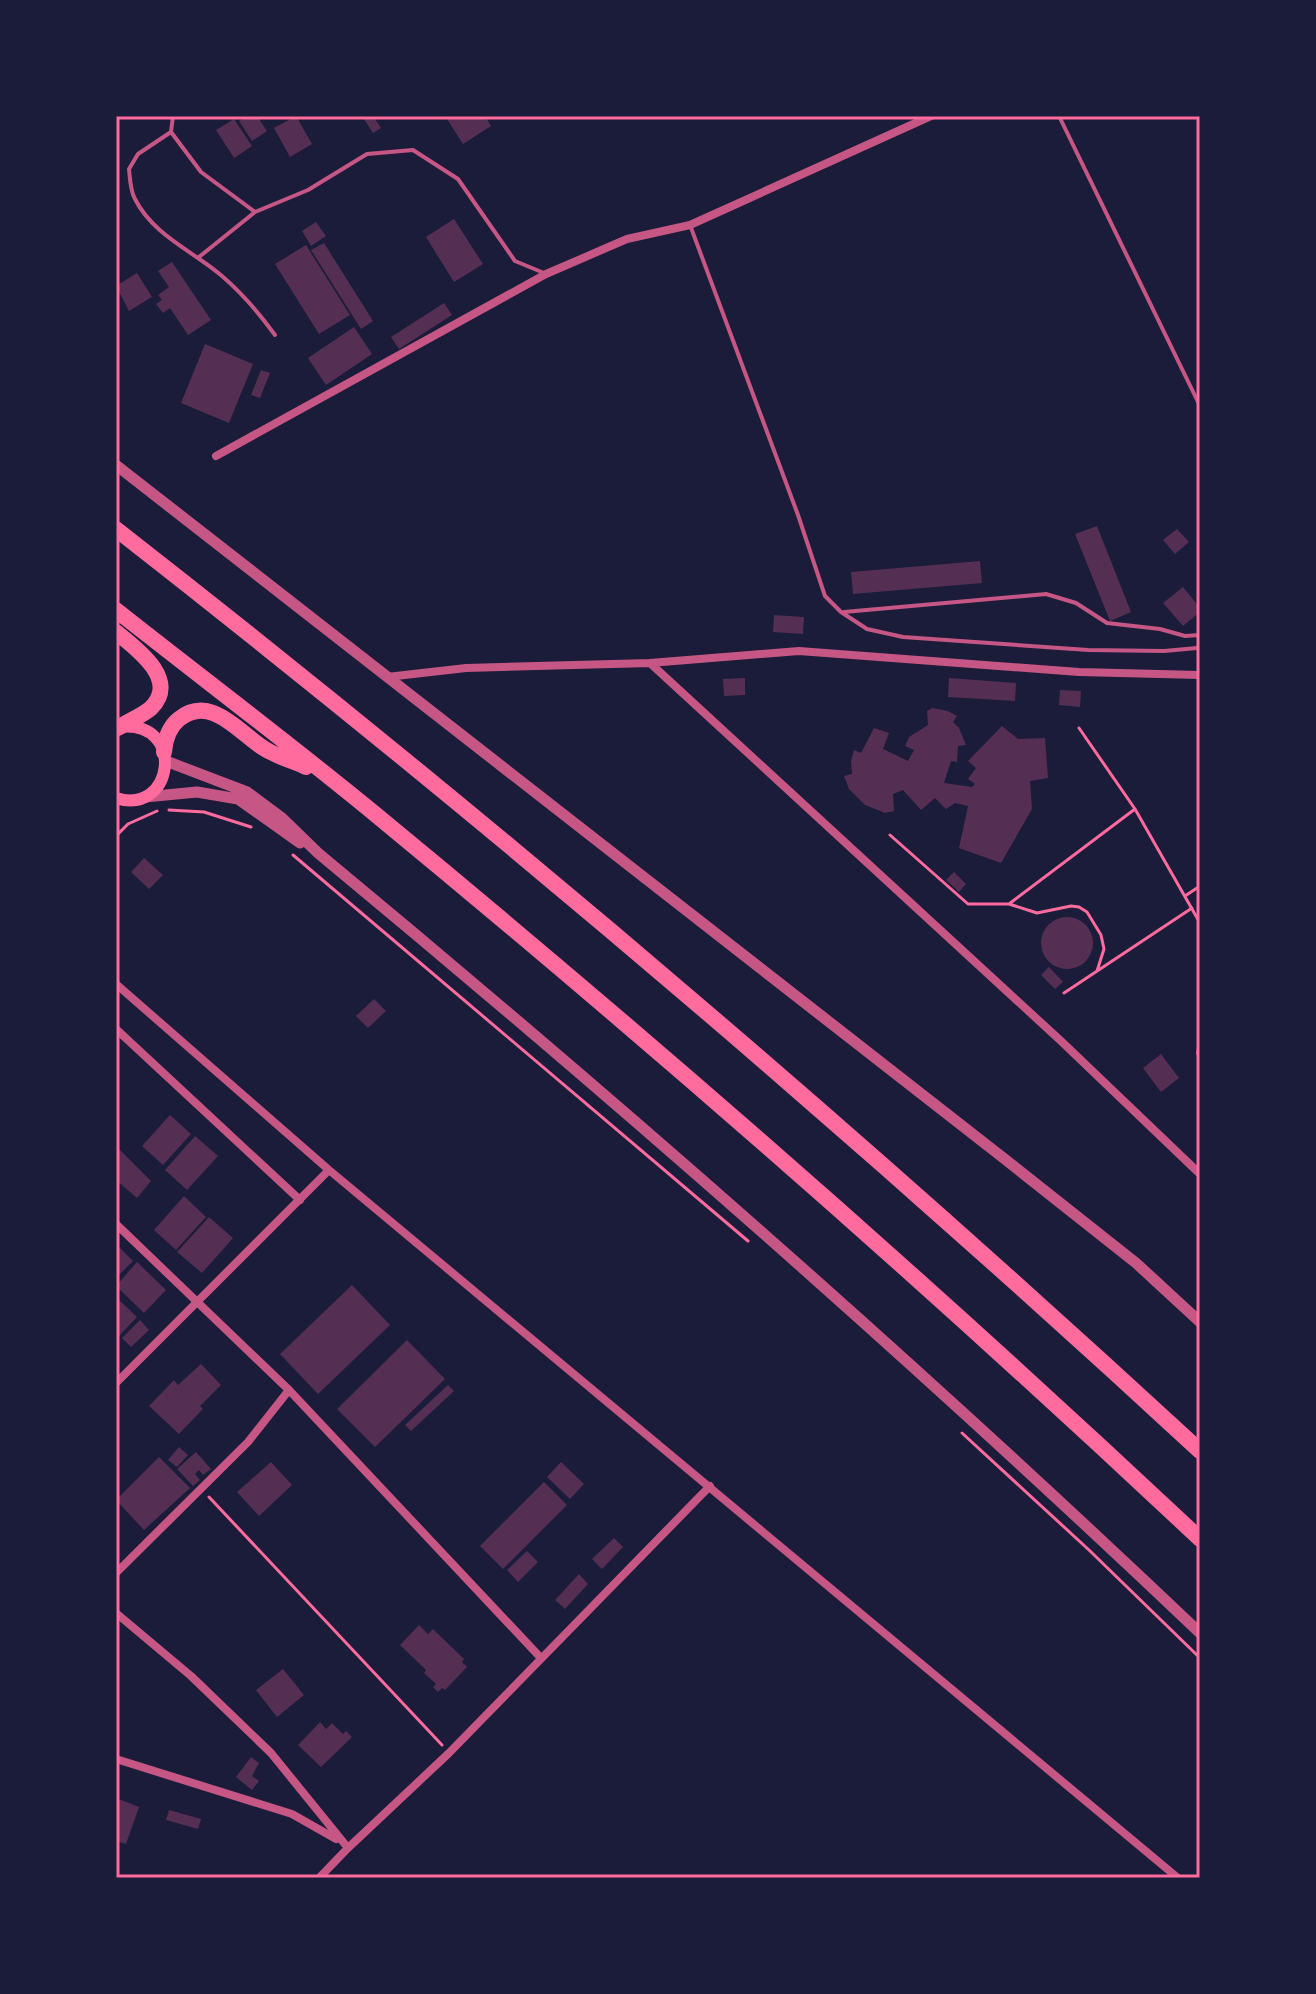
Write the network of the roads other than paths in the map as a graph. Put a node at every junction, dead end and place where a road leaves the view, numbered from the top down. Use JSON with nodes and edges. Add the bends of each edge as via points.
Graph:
{"nodes":[{"id":1,"x":173,"y":116,"type":"edge"},
{"id":2,"x":931,"y":116,"type":"edge"},
{"id":3,"x":1059,"y":116,"type":"edge"},
{"id":4,"x":171,"y":132,"type":"junction"},
{"id":5,"x":255,"y":212,"type":"junction"},
{"id":6,"x":690,"y":225,"type":"junction"},
{"id":7,"x":199,"y":257,"type":"junction"},
{"id":8,"x":546,"y":274,"type":"junction"},
{"id":9,"x":275,"y":335,"type":"dead end"},
{"id":10,"x":1200,"y":406,"type":"edge"},
{"id":11,"x":216,"y":456,"type":"dead end"},
{"id":12,"x":116,"y":465,"type":"edge"},
{"id":13,"x":116,"y":529,"type":"edge"},
{"id":14,"x":116,"y":610,"type":"edge"},
{"id":15,"x":841,"y":612,"type":"junction"},
{"id":16,"x":116,"y":632,"type":"edge"},
{"id":17,"x":1200,"y":635,"type":"edge"},
{"id":18,"x":1200,"y":645,"type":"edge"},
{"id":19,"x":650,"y":663,"type":"junction"},
{"id":20,"x":1200,"y":675,"type":"edge"},
{"id":21,"x":387,"y":677,"type":"junction"},
{"id":22,"x":117,"y":728,"type":"edge"},
{"id":23,"x":165,"y":757,"type":"junction"},
{"id":24,"x":329,"y":777,"type":"junction"},
{"id":25,"x":116,"y":798,"type":"edge"},
{"id":26,"x":140,"y":798,"type":"junction"},
{"id":27,"x":116,"y":812,"type":"edge"},
{"id":28,"x":318,"y":853,"type":"junction"},
{"id":29,"x":116,"y":984,"type":"edge"},
{"id":30,"x":116,"y":1029,"type":"edge"},
{"id":31,"x":1200,"y":1043,"type":"edge"},
{"id":32,"x":1200,"y":1058,"type":"edge"},
{"id":33,"x":329,"y":1170,"type":"junction"},
{"id":34,"x":1200,"y":1174,"type":"edge"},
{"id":35,"x":300,"y":1200,"type":"junction"},
{"id":36,"x":116,"y":1224,"type":"edge"},
{"id":37,"x":198,"y":1301,"type":"junction"},
{"id":38,"x":1200,"y":1322,"type":"edge"},
{"id":39,"x":116,"y":1383,"type":"edge"},
{"id":40,"x":289,"y":1390,"type":"junction"},
{"id":41,"x":1200,"y":1451,"type":"edge"},
{"id":42,"x":710,"y":1486,"type":"junction"},
{"id":43,"x":1200,"y":1539,"type":"edge"},
{"id":44,"x":116,"y":1573,"type":"edge"},
{"id":45,"x":116,"y":1613,"type":"edge"},
{"id":46,"x":1200,"y":1633,"type":"edge"},
{"id":47,"x":540,"y":1657,"type":"junction"},
{"id":48,"x":116,"y":1759,"type":"edge"},
{"id":49,"x":348,"y":1848,"type":"junction"},
{"id":50,"x":319,"y":1878,"type":"edge"},
{"id":51,"x":1178,"y":1878,"type":"edge"}],
"edges":[{"from":1,"to":4,"type":"lane"},
{"from":2,"to":6,"type":"street"},
{"from":3,"to":10,"type":"lane"},
{"from":4,"to":5,"type":"lane","via":[[201,172]]},
{"from":4,"to":7,"type":"lane","via":[[138,154],[129,169],[133,197],[174,243]]},
{"from":5,"to":7,"type":"lane"},
{"from":5,"to":8,"type":"lane","via":[[308,190],[367,154],[413,150],[458,179],[515,261]]},
{"from":6,"to":8,"type":"street","via":[[627,239]]},
{"from":6,"to":15,"type":"lane","via":[[825,596]]},
{"from":7,"to":9,"type":"lane","via":[[247,298]]},
{"from":8,"to":11,"type":"street"},
{"from":12,"to":21,"type":"street"},
{"from":13,"to":41,"type":"highway","via":[[264,644],[662,973]]},
{"from":14,"to":24,"type":"highway"},
{"from":15,"to":17,"type":"lane","via":[[1046,594],[1084,607],[1107,623]]},
{"from":15,"to":18,"type":"lane","via":[[867,629],[903,637],[1104,651]]},
{"from":16,"to":22,"type":"highway","via":[[152,664],[160,690],[153,706]]},
{"from":19,"to":20,"type":"street","via":[[799,651],[1079,672]]},
{"from":19,"to":21,"type":"street","via":[[466,668]]},
{"from":19,"to":34,"type":"street"},
{"from":21,"to":38,"type":"street","via":[[1018,1169]]},
{"from":22,"to":23,"type":"main road","via":[[130,726],[153,735]]},
{"from":23,"to":24,"type":"highway","via":[[165,742],[175,722],[207,711],[267,750]]},
{"from":23,"to":26,"type":"main road","via":[[161,782]]},
{"from":23,"to":28,"type":"street","via":[[247,792]]},
{"from":24,"to":43,"type":"highway","via":[[776,1153]]},
{"from":25,"to":26,"type":"main road"},
{"from":26,"to":27,"type":"main road"},
{"from":26,"to":28,"type":"street","via":[[197,792],[238,799]]},
{"from":28,"to":46,"type":"street","via":[[829,1289]]},
{"from":29,"to":33,"type":"street"},
{"from":30,"to":35,"type":"street"},
{"from":31,"to":32,"type":"lane"},
{"from":33,"to":35,"type":"street"},
{"from":33,"to":42,"type":"street"},
{"from":35,"to":37,"type":"street"},
{"from":36,"to":37,"type":"street"},
{"from":37,"to":39,"type":"street"},
{"from":37,"to":40,"type":"street"},
{"from":40,"to":44,"type":"street","via":[[248,1442]]},
{"from":40,"to":47,"type":"street"},
{"from":42,"to":47,"type":"street"},
{"from":42,"to":51,"type":"street"},
{"from":45,"to":49,"type":"street","via":[[271,1753]]},
{"from":47,"to":49,"type":"street"},
{"from":48,"to":49,"type":"street","via":[[292,1814]]},
{"from":49,"to":50,"type":"street"}]}
